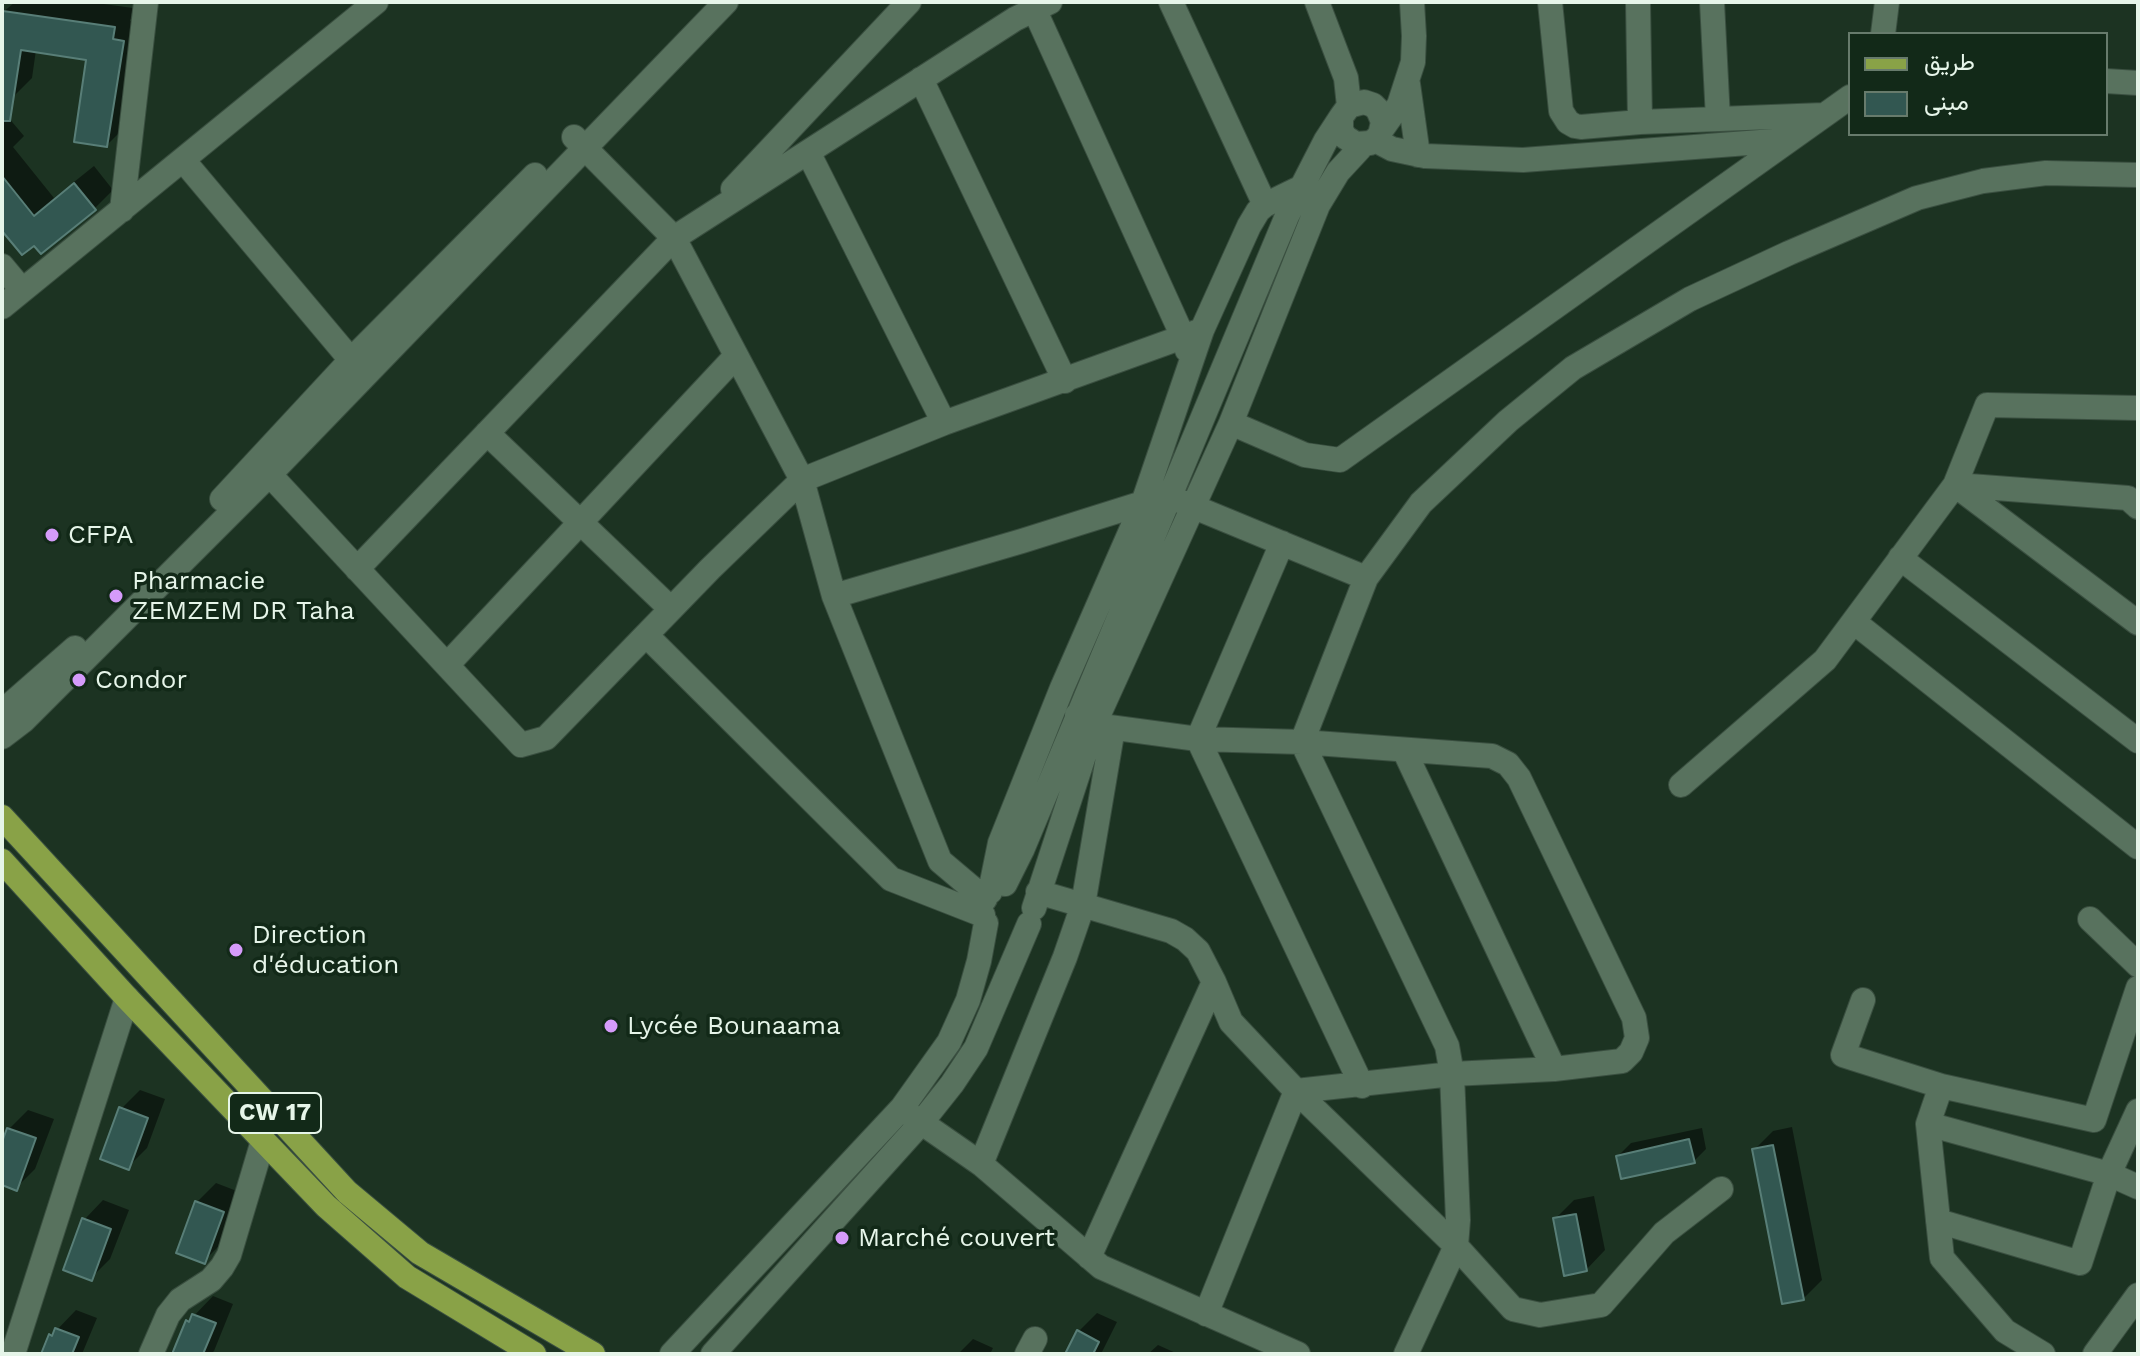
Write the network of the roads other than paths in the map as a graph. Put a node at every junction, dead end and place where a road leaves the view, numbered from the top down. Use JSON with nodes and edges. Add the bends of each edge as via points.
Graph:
{"nodes":[{"id":1,"x":146,"y":2,"type":"edge"},
{"id":2,"x":376,"y":2,"type":"edge"},
{"id":3,"x":705,"y":2,"type":"edge"},
{"id":4,"x":726,"y":2,"type":"edge"},
{"id":5,"x":909,"y":2,"type":"edge"},
{"id":6,"x":1171,"y":2,"type":"edge"},
{"id":7,"x":1317,"y":2,"type":"edge"},
{"id":8,"x":1412,"y":2,"type":"edge"},
{"id":9,"x":1550,"y":2,"type":"edge"},
{"id":10,"x":1638,"y":2,"type":"edge"},
{"id":11,"x":1712,"y":2,"type":"edge"},
{"id":12,"x":1887,"y":2,"type":"edge"},
{"id":13,"x":1038,"y":5,"type":"edge"},
{"id":14,"x":1883,"y":32,"type":"edge"},
{"id":15,"x":1408,"y":77,"type":"junction"},
{"id":16,"x":921,"y":79,"type":"junction"},
{"id":17,"x":2108,"y":81,"type":"edge"},
{"id":18,"x":2138,"y":83,"type":"edge"},
{"id":19,"x":1848,"y":98,"type":"edge"},
{"id":20,"x":1355,"y":107,"type":"junction"},
{"id":21,"x":1824,"y":115,"type":"junction"},
{"id":22,"x":1718,"y":119,"type":"junction"},
{"id":23,"x":1640,"y":122,"type":"junction"},
{"id":24,"x":1374,"y":138,"type":"junction"},
{"id":25,"x":1787,"y":140,"type":"junction"},
{"id":26,"x":579,"y":142,"type":"junction"},
{"id":27,"x":808,"y":152,"type":"junction"},
{"id":28,"x":1418,"y":155,"type":"junction"},
{"id":29,"x":183,"y":160,"type":"junction"},
{"id":30,"x":2138,"y":175,"type":"edge"},
{"id":31,"x":1302,"y":187,"type":"junction"},
{"id":32,"x":1265,"y":205,"type":"junction"},
{"id":33,"x":122,"y":210,"type":"junction"},
{"id":34,"x":707,"y":217,"type":"junction"},
{"id":35,"x":674,"y":238,"type":"junction"},
{"id":36,"x":2,"y":266,"type":"edge"},
{"id":37,"x":22,"y":290,"type":"junction"},
{"id":38,"x":2,"y":307,"type":"edge"},
{"id":39,"x":1193,"y":334,"type":"junction"},
{"id":40,"x":736,"y":356,"type":"junction"},
{"id":41,"x":351,"y":360,"type":"junction"},
{"id":42,"x":1065,"y":381,"type":"junction"},
{"id":43,"x":2138,"y":408,"type":"edge"},
{"id":44,"x":944,"y":423,"type":"junction"},
{"id":45,"x":1231,"y":423,"type":"junction"},
{"id":46,"x":487,"y":433,"type":"junction"},
{"id":47,"x":264,"y":468,"type":"junction"},
{"id":48,"x":802,"y":480,"type":"junction"},
{"id":49,"x":1955,"y":485,"type":"junction"},
{"id":50,"x":1168,"y":497,"type":"junction"},
{"id":51,"x":2135,"y":498,"type":"edge"},
{"id":52,"x":1143,"y":503,"type":"junction"},
{"id":53,"x":1194,"y":506,"type":"junction"},
{"id":54,"x":581,"y":522,"type":"junction"},
{"id":55,"x":1282,"y":543,"type":"junction"},
{"id":56,"x":1900,"y":558,"type":"junction"},
{"id":57,"x":357,"y":569,"type":"junction"},
{"id":58,"x":1366,"y":578,"type":"junction"},
{"id":59,"x":834,"y":596,"type":"junction"},
{"id":60,"x":671,"y":609,"type":"junction"},
{"id":61,"x":1854,"y":622,"type":"junction"},
{"id":62,"x":2138,"y":623,"type":"edge"},
{"id":63,"x":646,"y":635,"type":"junction"},
{"id":64,"x":447,"y":665,"type":"junction"},
{"id":65,"x":2,"y":712,"type":"edge"},
{"id":66,"x":1095,"y":723,"type":"junction"},
{"id":67,"x":2,"y":737,"type":"edge"},
{"id":68,"x":1198,"y":739,"type":"junction"},
{"id":69,"x":2138,"y":741,"type":"edge"},
{"id":70,"x":1302,"y":742,"type":"junction"},
{"id":71,"x":1404,"y":750,"type":"junction"},
{"id":72,"x":1681,"y":785,"type":"dead end"},
{"id":73,"x":2,"y":817,"type":"edge"},
{"id":74,"x":2138,"y":847,"type":"edge"},
{"id":75,"x":2,"y":861,"type":"edge"},
{"id":76,"x":990,"y":903,"type":"junction"},
{"id":77,"x":1083,"y":905,"type":"junction"},
{"id":78,"x":1034,"y":908,"type":"junction"},
{"id":79,"x":2090,"y":919,"type":"dead end"},
{"id":80,"x":2138,"y":965,"type":"edge"},
{"id":81,"x":1214,"y":982,"type":"junction"},
{"id":82,"x":2138,"y":988,"type":"edge"},
{"id":83,"x":127,"y":998,"type":"junction"},
{"id":84,"x":1863,"y":1000,"type":"dead end"},
{"id":85,"x":2133,"y":1019,"type":"edge"},
{"id":86,"x":1554,"y":1069,"type":"junction"},
{"id":87,"x":1452,"y":1074,"type":"junction"},
{"id":88,"x":1362,"y":1086,"type":"junction"},
{"id":89,"x":1941,"y":1086,"type":"junction"},
{"id":90,"x":1296,"y":1091,"type":"junction"},
{"id":91,"x":902,"y":1108,"type":"junction"},
{"id":92,"x":2138,"y":1111,"type":"edge"},
{"id":93,"x":921,"y":1123,"type":"junction"},
{"id":94,"x":1928,"y":1124,"type":"junction"},
{"id":95,"x":263,"y":1141,"type":"junction"},
{"id":96,"x":981,"y":1164,"type":"junction"},
{"id":97,"x":2109,"y":1174,"type":"junction"},
{"id":98,"x":2138,"y":1187,"type":"edge"},
{"id":99,"x":1721,"y":1189,"type":"dead end"},
{"id":100,"x":1938,"y":1221,"type":"junction"},
{"id":101,"x":1456,"y":1246,"type":"junction"},
{"id":102,"x":1089,"y":1257,"type":"junction"},
{"id":103,"x":2138,"y":1295,"type":"edge"},
{"id":104,"x":1206,"y":1314,"type":"junction"},
{"id":105,"x":13,"y":1354,"type":"edge"},
{"id":106,"x":151,"y":1354,"type":"edge"},
{"id":107,"x":534,"y":1354,"type":"edge"},
{"id":108,"x":593,"y":1354,"type":"edge"},
{"id":109,"x":672,"y":1354,"type":"edge"},
{"id":110,"x":713,"y":1354,"type":"edge"},
{"id":111,"x":1298,"y":1354,"type":"edge"},
{"id":112,"x":1406,"y":1354,"type":"edge"},
{"id":113,"x":2043,"y":1354,"type":"edge"},
{"id":114,"x":2095,"y":1354,"type":"edge"}],
"edges":[{"from":1,"to":33,"type":"street"},
{"from":2,"to":29,"type":"street"},
{"from":3,"to":26,"type":"street"},
{"from":4,"to":26,"type":"street"},
{"from":5,"to":34,"type":"street"},
{"from":6,"to":32,"type":"street"},
{"from":7,"to":20,"type":"street"},
{"from":8,"to":15,"type":"street","via":[[1414,50]]},
{"from":9,"to":23,"type":"street","via":[[1564,117],[1581,127]]},
{"from":10,"to":23,"type":"street"},
{"from":11,"to":22,"type":"street"},
{"from":12,"to":14,"type":"street"},
{"from":13,"to":16,"type":"street"},
{"from":13,"to":39,"type":"street"},
{"from":15,"to":20,"type":"street"},
{"from":15,"to":24,"type":"street","via":[[1399,105]]},
{"from":15,"to":28,"type":"street"},
{"from":16,"to":27,"type":"street"},
{"from":16,"to":42,"type":"street"},
{"from":17,"to":18,"type":"street"},
{"from":19,"to":21,"type":"street"},
{"from":20,"to":24,"type":"street","via":[[1373,105],[1382,115]]},
{"from":20,"to":24,"type":"street","via":[[1340,124],[1345,137],[1356,144]]},
{"from":20,"to":31,"type":"street","via":[[1326,140]]},
{"from":21,"to":22,"type":"street"},
{"from":21,"to":25,"type":"street"},
{"from":22,"to":23,"type":"street"},
{"from":24,"to":28,"type":"street"},
{"from":24,"to":45,"type":"street","via":[[1338,172],[1318,205]]},
{"from":25,"to":28,"type":"street","via":[[1553,158]]},
{"from":25,"to":45,"type":"street","via":[[1340,460],[1305,455]]},
{"from":26,"to":35,"type":"street"},
{"from":26,"to":41,"type":"street"},
{"from":26,"to":47,"type":"street"},
{"from":27,"to":34,"type":"street"},
{"from":27,"to":44,"type":"street"},
{"from":29,"to":33,"type":"street"},
{"from":29,"to":41,"type":"street"},
{"from":30,"to":58,"type":"street","via":[[2046,173],[1983,181],[1917,198],[1690,299],[1573,368],[1508,421],[1421,503]]},
{"from":31,"to":32,"type":"street"},
{"from":31,"to":50,"type":"street"},
{"from":32,"to":39,"type":"street"},
{"from":33,"to":37,"type":"street"},
{"from":34,"to":35,"type":"street"},
{"from":35,"to":40,"type":"street"},
{"from":35,"to":46,"type":"street"},
{"from":36,"to":37,"type":"street"},
{"from":37,"to":38,"type":"street"},
{"from":39,"to":42,"type":"street"},
{"from":39,"to":52,"type":"street","via":[[1191,364]]},
{"from":40,"to":48,"type":"street"},
{"from":40,"to":54,"type":"street"},
{"from":41,"to":47,"type":"street"},
{"from":42,"to":44,"type":"street"},
{"from":43,"to":49,"type":"street","via":[[1987,405]]},
{"from":44,"to":48,"type":"street"},
{"from":45,"to":53,"type":"street"},
{"from":46,"to":54,"type":"street"},
{"from":46,"to":57,"type":"street"},
{"from":47,"to":57,"type":"street"},
{"from":47,"to":65,"type":"street","via":[[94,632]]},
{"from":47,"to":67,"type":"street"},
{"from":48,"to":59,"type":"street"},
{"from":48,"to":60,"type":"street"},
{"from":49,"to":51,"type":"street"},
{"from":49,"to":56,"type":"street"},
{"from":49,"to":62,"type":"street"},
{"from":50,"to":53,"type":"street"},
{"from":50,"to":66,"type":"street"},
{"from":52,"to":59,"type":"street"},
{"from":52,"to":76,"type":"street","via":[[1000,843]]},
{"from":53,"to":55,"type":"street"},
{"from":53,"to":66,"type":"street"},
{"from":54,"to":60,"type":"street"},
{"from":54,"to":64,"type":"street"},
{"from":55,"to":58,"type":"street"},
{"from":55,"to":68,"type":"street"},
{"from":56,"to":61,"type":"street"},
{"from":56,"to":69,"type":"street"},
{"from":57,"to":64,"type":"street"},
{"from":58,"to":70,"type":"street"},
{"from":59,"to":76,"type":"street","via":[[940,861]]},
{"from":60,"to":63,"type":"street"},
{"from":61,"to":72,"type":"street","via":[[1825,660]]},
{"from":61,"to":74,"type":"street"},
{"from":63,"to":64,"type":"street","via":[[546,738],[521,745]]},
{"from":63,"to":76,"type":"street","via":[[891,879]]},
{"from":66,"to":68,"type":"street"},
{"from":66,"to":76,"type":"street"},
{"from":66,"to":77,"type":"street"},
{"from":66,"to":78,"type":"street"},
{"from":68,"to":70,"type":"street"},
{"from":68,"to":88,"type":"street"},
{"from":70,"to":71,"type":"street"},
{"from":70,"to":87,"type":"street","via":[[1447,1046]]},
{"from":71,"to":86,"type":"street"},
{"from":71,"to":86,"type":"street","via":[[1492,756],[1508,764],[1634,1018],[1637,1038],[1622,1061]]},
{"from":73,"to":108,"type":"main road","number":"CW 17","via":[[347,1192],[420,1253]]},
{"from":75,"to":83,"type":"main road","number":"CW 17"},
{"from":76,"to":78,"type":"street","via":[[1013,884],[1028,892]]},
{"from":76,"to":78,"type":"street","via":[[992,929],[1007,935],[1016,934]]},
{"from":76,"to":91,"type":"street","via":[[968,1000],[949,1042]]},
{"from":77,"to":78,"type":"street"},
{"from":77,"to":81,"type":"street","via":[[1185,939],[1198,951]]},
{"from":77,"to":96,"type":"street"},
{"from":78,"to":93,"type":"street","via":[[976,1048]]},
{"from":79,"to":80,"type":"street"},
{"from":81,"to":90,"type":"street","via":[[1231,1022]]},
{"from":81,"to":102,"type":"street"},
{"from":82,"to":85,"type":"street"},
{"from":83,"to":95,"type":"main road","number":"CW 17"},
{"from":83,"to":105,"type":"street"},
{"from":84,"to":89,"type":"street","via":[[1843,1055]]},
{"from":85,"to":89,"type":"street","via":[[2094,1120]]},
{"from":86,"to":87,"type":"street"},
{"from":87,"to":88,"type":"street"},
{"from":87,"to":101,"type":"street"},
{"from":88,"to":90,"type":"street"},
{"from":89,"to":94,"type":"street"},
{"from":90,"to":101,"type":"street"},
{"from":90,"to":104,"type":"street"},
{"from":91,"to":93,"type":"street"},
{"from":91,"to":109,"type":"street"},
{"from":92,"to":97,"type":"street"},
{"from":93,"to":96,"type":"street"},
{"from":93,"to":110,"type":"street"},
{"from":94,"to":97,"type":"street"},
{"from":94,"to":100,"type":"street"},
{"from":95,"to":106,"type":"street","via":[[229,1255],[211,1280],[180,1300],[168,1315]]},
{"from":95,"to":107,"type":"main road","number":"CW 17","via":[[407,1277]]},
{"from":96,"to":102,"type":"street"},
{"from":97,"to":98,"type":"street"},
{"from":97,"to":100,"type":"street","via":[[2080,1263]]},
{"from":99,"to":101,"type":"street","via":[[1664,1233],[1601,1305],[1540,1315],[1513,1309]]},
{"from":100,"to":113,"type":"street","via":[[1942,1258],[2005,1331]]},
{"from":101,"to":112,"type":"street"},
{"from":102,"to":104,"type":"street"},
{"from":103,"to":114,"type":"street"},
{"from":104,"to":111,"type":"street"}]}
